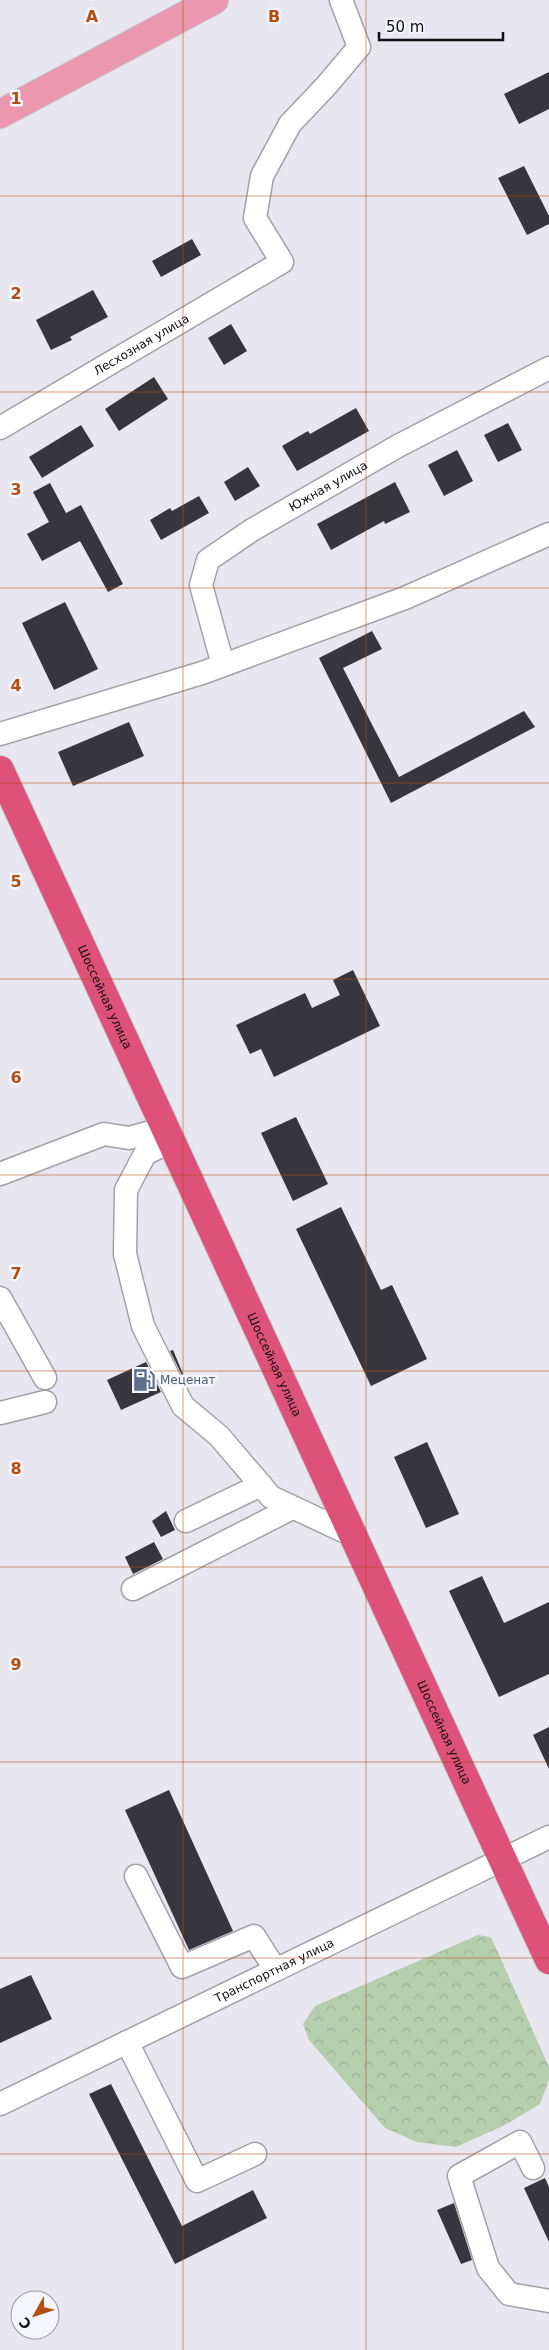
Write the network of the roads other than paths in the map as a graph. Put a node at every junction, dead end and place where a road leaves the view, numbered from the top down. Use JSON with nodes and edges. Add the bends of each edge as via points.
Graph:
{"nodes":[{"id":1,"x":214,"y":0,"type":"edge"},
{"id":2,"x":341,"y":0,"type":"edge"},
{"id":3,"x":0,"y":114,"type":"edge"},
{"id":4,"x":549,"y":368,"type":"edge"},
{"id":5,"x":0,"y":428,"type":"edge"},
{"id":6,"x":549,"y":534,"type":"edge"},
{"id":7,"x":223,"y":665,"type":"junction"},
{"id":8,"x":0,"y":734,"type":"edge"},
{"id":9,"x":0,"y":770,"type":"edge"},
{"id":10,"x":168,"y":1134,"type":"junction"},
{"id":11,"x":0,"y":1174,"type":"edge"},
{"id":12,"x":0,"y":1298,"type":"edge"},
{"id":13,"x":45,"y":1378,"type":"dead end"},
{"id":14,"x":45,"y":1402,"type":"dead end"},
{"id":15,"x":0,"y":1413,"type":"edge"},
{"id":16,"x":261,"y":1485,"type":"junction"},
{"id":17,"x":292,"y":1508,"type":"junction"},
{"id":18,"x":186,"y":1521,"type":"dead end"},
{"id":19,"x":352,"y":1534,"type":"junction"},
{"id":20,"x":133,"y":1588,"type":"dead end"},
{"id":21,"x":549,"y":1837,"type":"edge"},
{"id":22,"x":501,"y":1859,"type":"junction"},
{"id":23,"x":136,"y":1876,"type":"dead end"},
{"id":24,"x":549,"y":1960,"type":"edge"},
{"id":25,"x":275,"y":1970,"type":"junction"},
{"id":26,"x":127,"y":2042,"type":"junction"},
{"id":27,"x":0,"y":2104,"type":"edge"},
{"id":28,"x":255,"y":2154,"type":"dead end"},
{"id":29,"x":533,"y":2168,"type":"dead end"},
{"id":30,"x":549,"y":2301,"type":"edge"}],
"edges":[{"from":1,"to":3,"type":"main road"},
{"from":2,"to":5,"type":"street","name":"Лесхозная улица","via":[[359,47],[290,124],[262,176],[255,218],[282,262]]},
{"from":4,"to":7,"type":"street","name":"Южная улица","via":[[398,446],[252,530],[208,560],[201,585]]},
{"from":6,"to":7,"type":"street","via":[[405,598]]},
{"from":7,"to":8,"type":"street"},
{"from":9,"to":10,"type":"highway","name":"Шоссейная улица"},
{"from":10,"to":11,"type":"street","via":[[129,1138],[104,1134]]},
{"from":10,"to":16,"type":"street","via":[[145,1154],[126,1190],[125,1254],[143,1326],[183,1406],[219,1436]]},
{"from":10,"to":19,"type":"highway","name":"Шоссейная улица"},
{"from":12,"to":13,"type":"street"},
{"from":14,"to":15,"type":"street"},
{"from":16,"to":17,"type":"street","via":[[271,1497]]},
{"from":16,"to":18,"type":"street"},
{"from":17,"to":19,"type":"street"},
{"from":17,"to":20,"type":"street"},
{"from":19,"to":22,"type":"highway","name":"Шоссейная улица"},
{"from":21,"to":22,"type":"street","name":"Транспортная улица"},
{"from":22,"to":24,"type":"highway","name":"Шоссейная улица"},
{"from":22,"to":25,"type":"street","name":"Транспортная улица"},
{"from":23,"to":25,"type":"street","via":[[182,1968],[254,1936]]},
{"from":25,"to":26,"type":"street","name":"Транспортная улица"},
{"from":26,"to":27,"type":"street","name":"Транспортная улица"},
{"from":26,"to":28,"type":"street","via":[[197,2181]]},
{"from":29,"to":30,"type":"street","via":[[520,2142],[459,2176],[488,2268],[509,2294]]}]}
